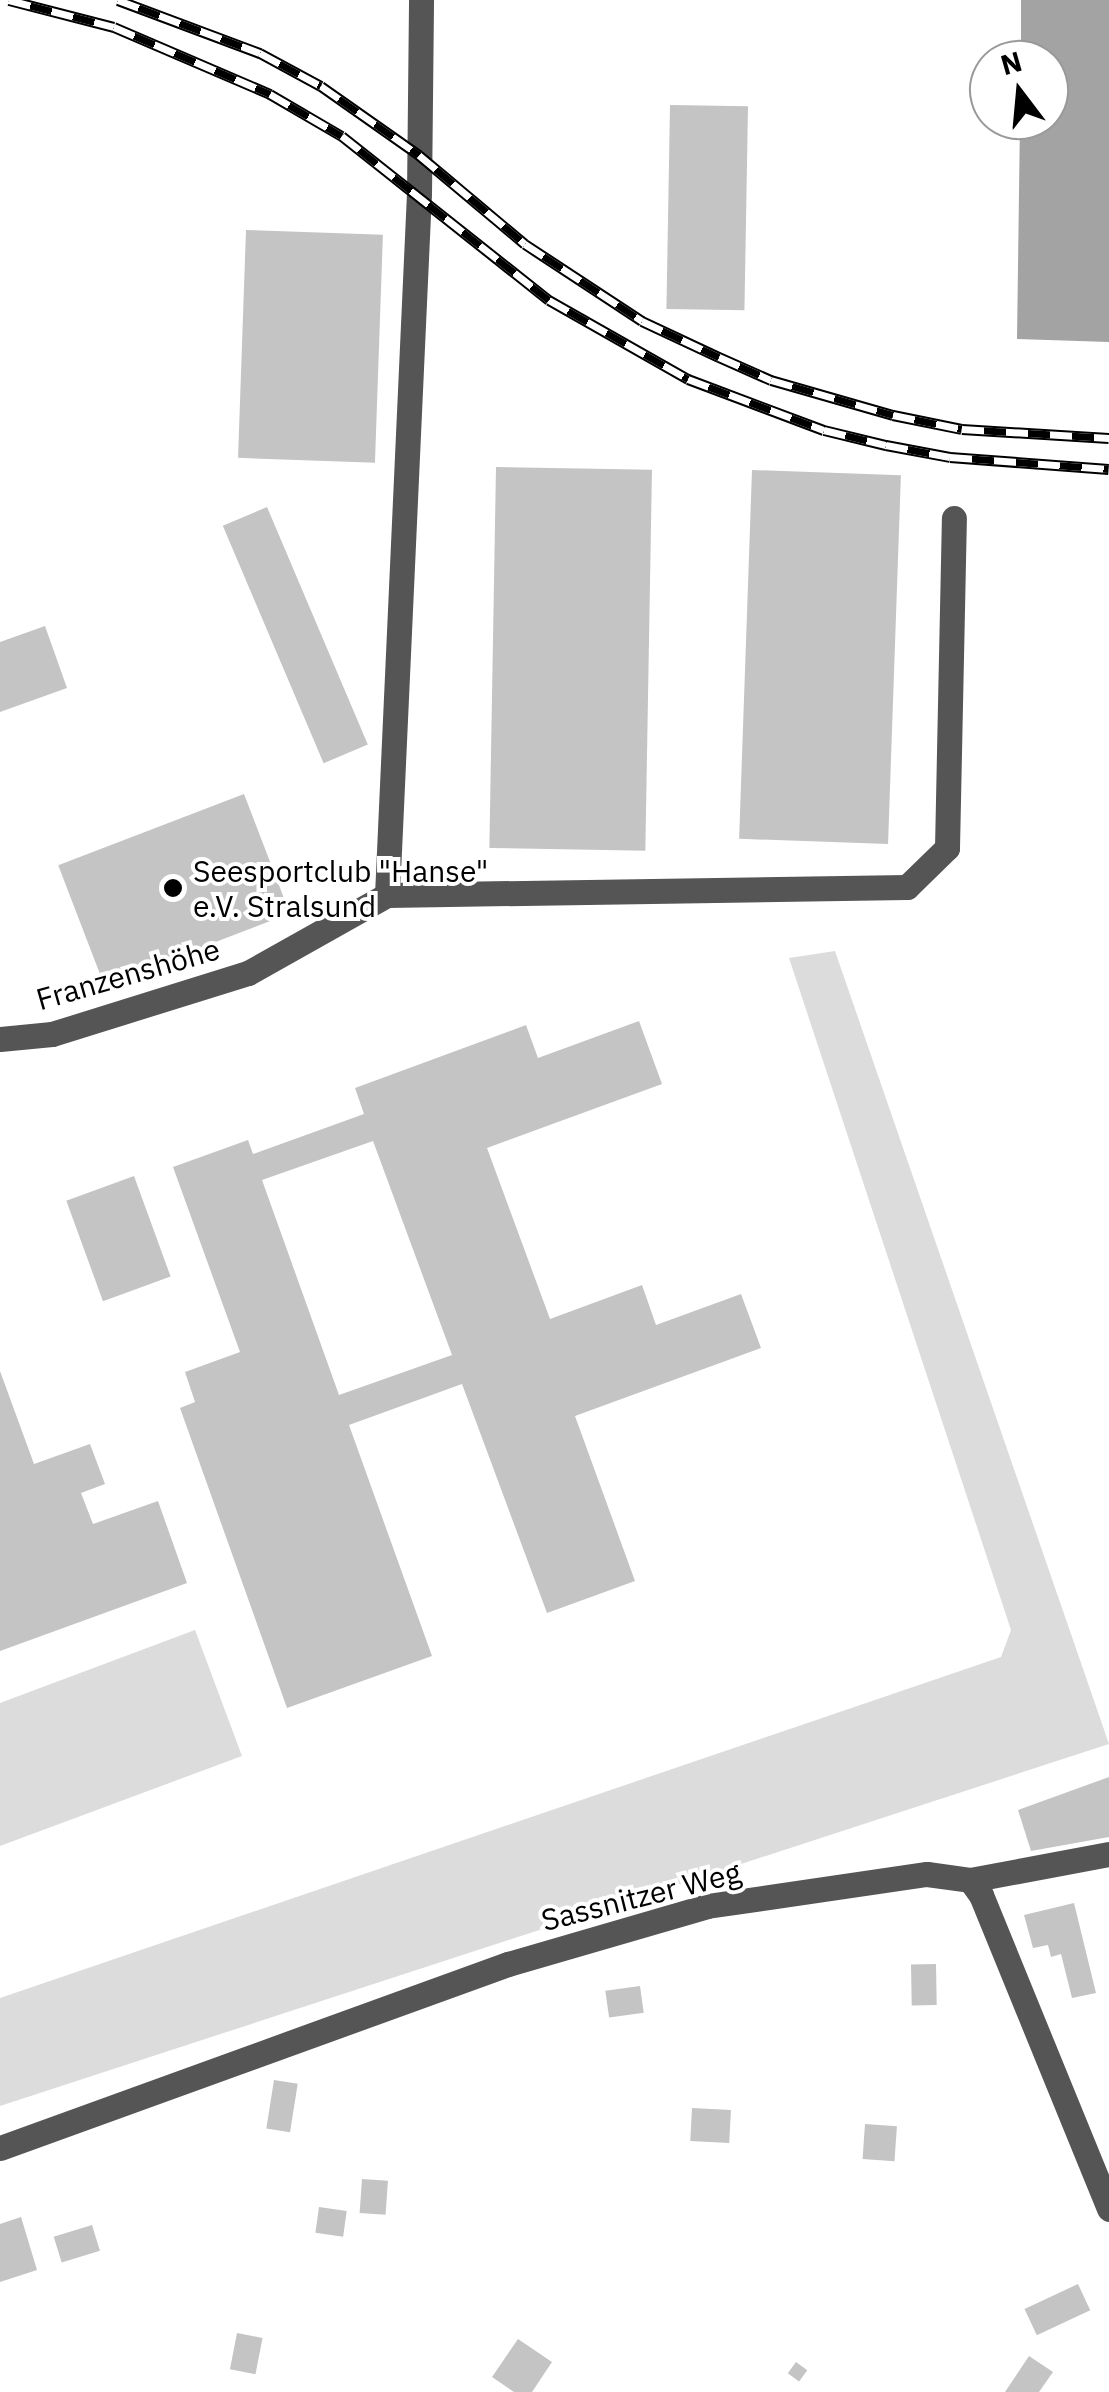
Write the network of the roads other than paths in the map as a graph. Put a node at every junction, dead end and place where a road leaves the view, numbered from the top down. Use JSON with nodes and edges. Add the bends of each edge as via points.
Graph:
{"nodes":[{"id":1,"x":421,"y":0,"type":"edge"},
{"id":2,"x":954,"y":518,"type":"dead end"},
{"id":3,"x":387,"y":896,"type":"junction"},
{"id":4,"x":0,"y":1039,"type":"edge"},
{"id":5,"x":1109,"y":1854,"type":"edge"},
{"id":6,"x":970,"y":1880,"type":"junction"},
{"id":7,"x":0,"y":2148,"type":"edge"},
{"id":8,"x":1109,"y":2209,"type":"edge"}],
"edges":[{"from":1,"to":3,"type":"street"},
{"from":2,"to":3,"type":"street","via":[[946,848],[907,886]]},
{"from":3,"to":4,"type":"street","name":"Franzenshöhe","via":[[248,973],[52,1034]]},
{"from":5,"to":6,"type":"street","name":"Sassnitzer Weg"},
{"from":6,"to":7,"type":"street","name":"Sassnitzer Weg","via":[[927,1874],[707,1906],[508,1964]]},
{"from":6,"to":8,"type":"street"}]}
